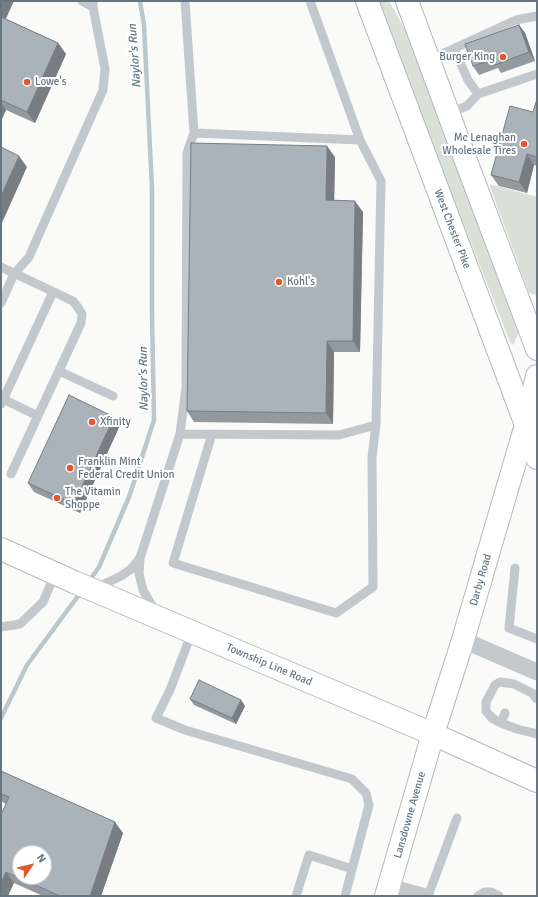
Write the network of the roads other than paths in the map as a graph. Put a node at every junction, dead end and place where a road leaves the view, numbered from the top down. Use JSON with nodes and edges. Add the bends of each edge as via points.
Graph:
{"nodes":[{"id":1,"x":82,"y":1,"type":"edge"},
{"id":2,"x":184,"y":1,"type":"edge"},
{"id":3,"x":310,"y":1,"type":"edge"},
{"id":4,"x":367,"y":1,"type":"edge"},
{"id":5,"x":407,"y":1,"type":"edge"},
{"id":6,"x":93,"y":4,"type":"edge"},
{"id":7,"x":537,"y":16,"type":"edge"},
{"id":8,"x":454,"y":48,"type":"junction"},
{"id":9,"x":429,"y":60,"type":"junction"},
{"id":10,"x":537,"y":74,"type":"edge"},
{"id":11,"x":478,"y":94,"type":"junction"},
{"id":12,"x":449,"y":113,"type":"junction"},
{"id":13,"x":194,"y":132,"type":"junction"},
{"id":14,"x":360,"y":140,"type":"junction"},
{"id":15,"x":1,"y":267,"type":"edge"},
{"id":16,"x":14,"y":274,"type":"junction"},
{"id":17,"x":53,"y":292,"type":"junction"},
{"id":18,"x":1,"y":303,"type":"edge"},
{"id":19,"x":537,"y":349,"type":"edge"},
{"id":20,"x":59,"y":371,"type":"junction"},
{"id":21,"x":537,"y":376,"type":"edge"},
{"id":22,"x":113,"y":396,"type":"dead end"},
{"id":23,"x":2,"y":401,"type":"edge"},
{"id":24,"x":38,"y":416,"type":"junction"},
{"id":25,"x":531,"y":418,"type":"edge"},
{"id":26,"x":376,"y":426,"type":"junction"},
{"id":27,"x":180,"y":434,"type":"junction"},
{"id":28,"x":212,"y":434,"type":"junction"},
{"id":29,"x":537,"y":458,"type":"edge"},
{"id":30,"x":12,"y":474,"type":"dead end"},
{"id":31,"x":2,"y":549,"type":"edge"},
{"id":32,"x":140,"y":558,"type":"junction"},
{"id":33,"x":515,"y":568,"type":"dead end"},
{"id":34,"x":74,"y":582,"type":"junction"},
{"id":35,"x":164,"y":620,"type":"junction"},
{"id":36,"x":1,"y":627,"type":"edge"},
{"id":37,"x":192,"y":632,"type":"junction"},
{"id":38,"x":537,"y":639,"type":"edge"},
{"id":39,"x":463,"y":640,"type":"junction"},
{"id":40,"x":537,"y":672,"type":"edge"},
{"id":41,"x":537,"y":699,"type":"edge"},
{"id":42,"x":496,"y":709,"type":"dead end"},
{"id":43,"x":506,"y":713,"type":"dead end"},
{"id":44,"x":492,"y":718,"type":"junction"},
{"id":45,"x":501,"y":723,"type":"junction"},
{"id":46,"x":433,"y":734,"type":"junction"},
{"id":47,"x":537,"y":734,"type":"edge"},
{"id":48,"x":537,"y":781,"type":"edge"},
{"id":49,"x":457,"y":818,"type":"dead end"},
{"id":50,"x":352,"y":869,"type":"junction"},
{"id":51,"x":387,"y":892,"type":"edge"},
{"id":52,"x":296,"y":896,"type":"edge"},
{"id":53,"x":344,"y":896,"type":"edge"},
{"id":54,"x":422,"y":896,"type":"edge"},
{"id":55,"x":428,"y":896,"type":"edge"},
{"id":56,"x":478,"y":896,"type":"edge"},
{"id":57,"x":499,"y":896,"type":"edge"}],
"edges":[{"from":1,"to":6,"type":"lane"},
{"from":2,"to":13,"type":"lane"},
{"from":3,"to":14,"type":"lane"},
{"from":4,"to":25,"type":"main road","name":"West Chester Pike"},
{"from":5,"to":9,"type":"main road"},
{"from":6,"to":16,"type":"lane","via":[[105,69],[103,90],[29,257]]},
{"from":7,"to":8,"type":"lane","via":[[516,20]]},
{"from":8,"to":9,"type":"lane"},
{"from":8,"to":11,"type":"lane","via":[[468,80]]},
{"from":9,"to":12,"type":"main road"},
{"from":10,"to":11,"type":"lane"},
{"from":11,"to":12,"type":"lane","via":[[467,106]]},
{"from":12,"to":19,"type":"main road"},
{"from":13,"to":14,"type":"lane"},
{"from":13,"to":27,"type":"lane","via":[[187,153],[186,387]]},
{"from":14,"to":26,"type":"lane","via":[[381,181]]},
{"from":15,"to":16,"type":"lane"},
{"from":16,"to":17,"type":"lane"},
{"from":16,"to":18,"type":"lane"},
{"from":17,"to":20,"type":"lane","via":[[72,301],[82,314],[81,323]]},
{"from":17,"to":23,"type":"lane"},
{"from":20,"to":22,"type":"lane"},
{"from":20,"to":24,"type":"lane"},
{"from":21,"to":25,"type":"main road","name":"Darby Road"},
{"from":23,"to":24,"type":"lane"},
{"from":24,"to":30,"type":"lane"},
{"from":25,"to":29,"type":"main road","name":"West Chester Pike"},
{"from":25,"to":39,"type":"main road","name":"Darby Road"},
{"from":26,"to":28,"type":"lane","via":[[339,435]]},
{"from":26,"to":28,"type":"lane","via":[[372,457],[373,588],[336,613],[173,563]]},
{"from":27,"to":28,"type":"lane"},
{"from":27,"to":32,"type":"lane"},
{"from":31,"to":34,"type":"main road","name":"Township Line Road"},
{"from":32,"to":34,"type":"lane","via":[[121,576]]},
{"from":32,"to":35,"type":"lane","via":[[139,574],[143,590]]},
{"from":33,"to":38,"type":"lane","via":[[509,628]]},
{"from":34,"to":35,"type":"main road","name":"Township Line Road"},
{"from":34,"to":36,"type":"lane","via":[[43,602],[20,624]]},
{"from":35,"to":37,"type":"main road","name":"Township Line Road"},
{"from":37,"to":46,"type":"main road","name":"Township Line Road"},
{"from":37,"to":50,"type":"lane","via":[[170,690],[156,718],[185,730],[352,779],[366,793],[369,805]]},
{"from":39,"to":40,"type":"street"},
{"from":39,"to":46,"type":"main road","name":"Darby Road"},
{"from":41,"to":44,"type":"lane","via":[[532,693],[516,689],[514,684],[506,686],[500,682],[495,685],[486,702],[486,711]]},
{"from":42,"to":44,"type":"lane"},
{"from":43,"to":45,"type":"lane"},
{"from":44,"to":45,"type":"lane"},
{"from":45,"to":47,"type":"lane"},
{"from":46,"to":48,"type":"main road","name":"Township Line Road"},
{"from":46,"to":51,"type":"main road","name":"Lansdowne Avenue"},
{"from":49,"to":55,"type":"lane"},
{"from":50,"to":52,"type":"lane","via":[[309,856]]},
{"from":50,"to":53,"type":"lane"},
{"from":51,"to":54,"type":"street"},
{"from":56,"to":57,"type":"lane","via":[[491,892]]}]}
